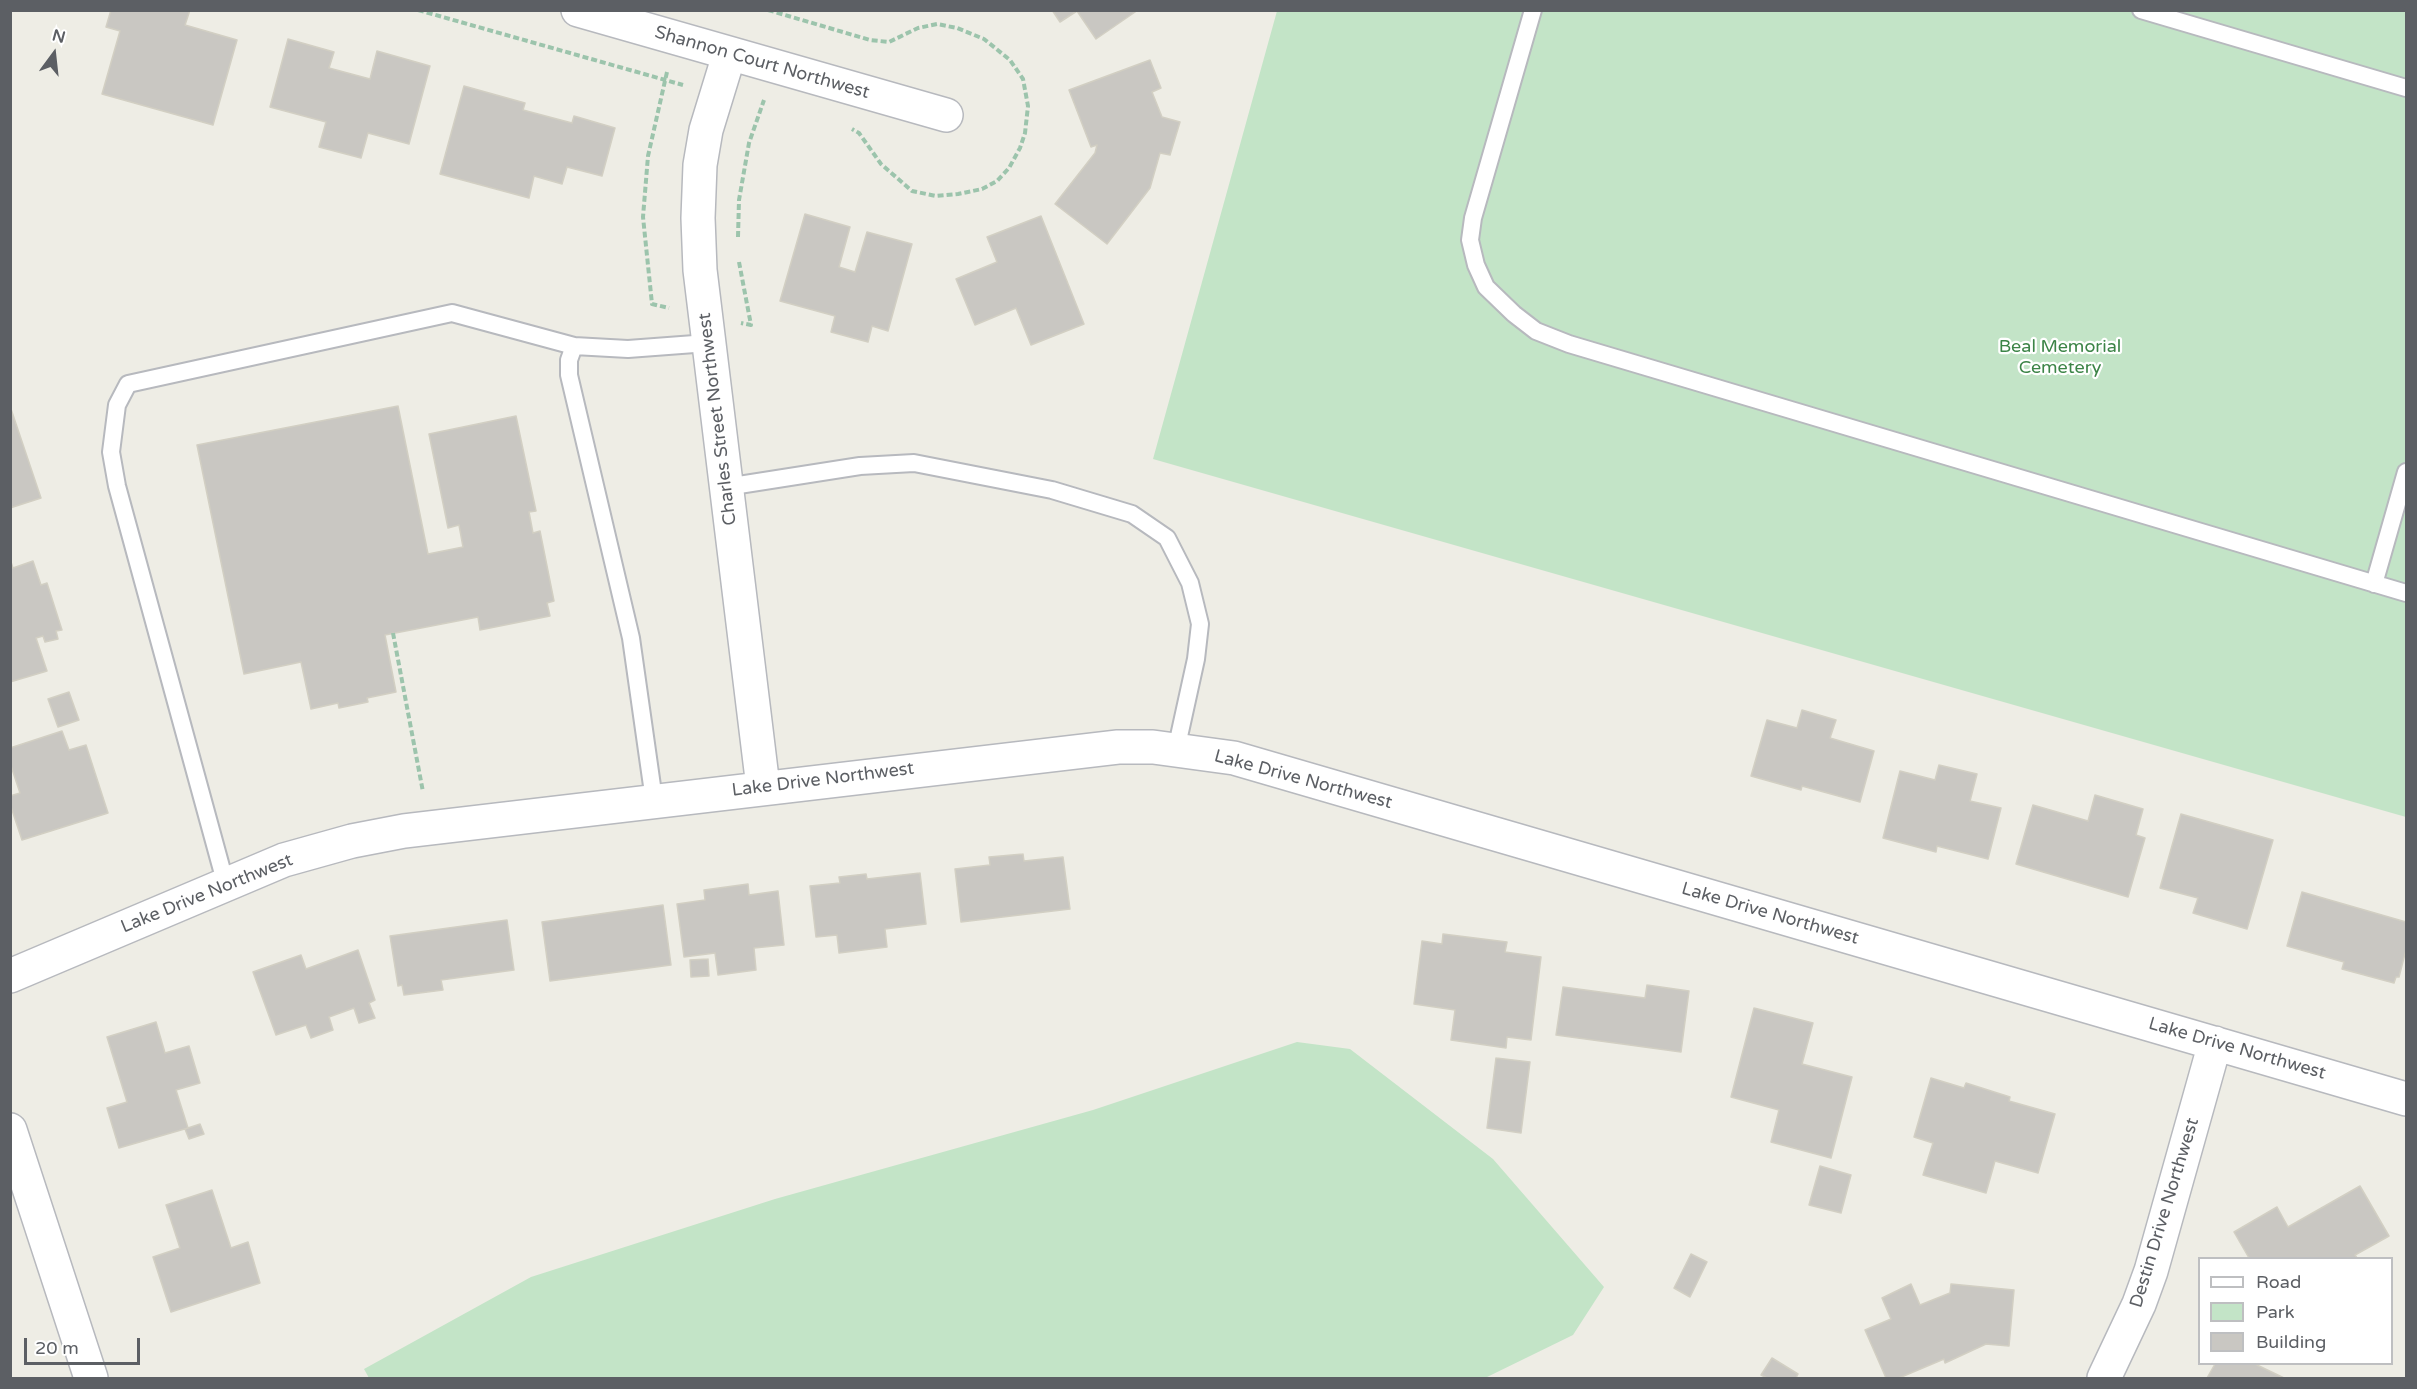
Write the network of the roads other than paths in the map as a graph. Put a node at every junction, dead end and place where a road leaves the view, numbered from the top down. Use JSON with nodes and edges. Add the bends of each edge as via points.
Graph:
{"nodes":[{"id":1,"x":578,"y":10,"type":"edge"},
{"id":2,"x":1533,"y":10,"type":"edge"},
{"id":3,"x":2141,"y":10,"type":"edge"},
{"id":4,"x":729,"y":55,"type":"junction"},
{"id":5,"x":2406,"y":88,"type":"edge"},
{"id":6,"x":946,"y":115,"type":"dead end"},
{"id":7,"x":708,"y":343,"type":"junction"},
{"id":8,"x":574,"y":346,"type":"junction"},
{"id":9,"x":2406,"y":472,"type":"edge"},
{"id":10,"x":726,"y":487,"type":"junction"},
{"id":11,"x":2374,"y":584,"type":"junction"},
{"id":12,"x":2406,"y":593,"type":"edge"},
{"id":13,"x":1176,"y":750,"type":"junction"},
{"id":14,"x":763,"y":787,"type":"junction"},
{"id":15,"x":654,"y":800,"type":"junction"},
{"id":16,"x":226,"y":885,"type":"junction"},
{"id":17,"x":10,"y":976,"type":"edge"},
{"id":18,"x":2215,"y":1043,"type":"junction"},
{"id":19,"x":2406,"y":1099,"type":"edge"},
{"id":20,"x":10,"y":1130,"type":"edge"},
{"id":21,"x":91,"y":1378,"type":"edge"},
{"id":22,"x":2104,"y":1378,"type":"edge"}],
"edges":[{"from":1,"to":4,"type":"street","name":"Shannon Court Northwest"},
{"from":2,"to":11,"type":"lane","via":[[1470,240],[1486,287],[1536,331]]},
{"from":3,"to":5,"type":"lane"},
{"from":4,"to":6,"type":"street","name":"Shannon Court Northwest"},
{"from":4,"to":7,"type":"street","name":"Charles Street Northwest","via":[[706,130],[700,165],[700,270]]},
{"from":7,"to":8,"type":"lane","via":[[628,349]]},
{"from":7,"to":10,"type":"street","name":"Charles Street Northwest"},
{"from":8,"to":15,"type":"lane","via":[[569,375],[631,638]]},
{"from":8,"to":16,"type":"lane","via":[[452,313],[128,384],[117,405],[111,452],[117,486]]},
{"from":9,"to":11,"type":"lane"},
{"from":10,"to":13,"type":"lane","via":[[860,466],[914,463],[1052,490],[1132,514],[1167,538],[1191,583],[1200,624]]},
{"from":10,"to":14,"type":"street","name":"Charles Street Northwest"},
{"from":11,"to":12,"type":"lane"},
{"from":13,"to":14,"type":"street","name":"Lake Drive Northwest","via":[[1118,747]]},
{"from":13,"to":18,"type":"street","name":"Lake Drive Northwest","via":[[1234,758]]},
{"from":14,"to":15,"type":"street","name":"Lake Drive Northwest"},
{"from":15,"to":16,"type":"street","name":"Lake Drive Northwest","via":[[430,828],[352,842],[284,860]]},
{"from":16,"to":17,"type":"street","name":"Lake Drive Northwest"},
{"from":18,"to":19,"type":"street","name":"Lake Drive Northwest"},
{"from":18,"to":22,"type":"street","name":"Destin Drive Northwest","via":[[2151,1271]]},
{"from":20,"to":21,"type":"street"}]}
